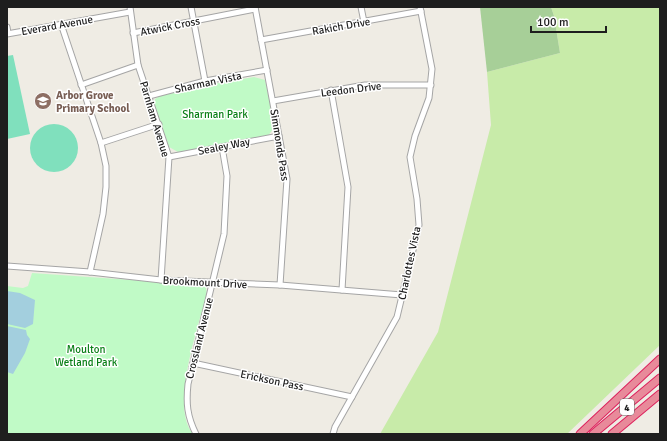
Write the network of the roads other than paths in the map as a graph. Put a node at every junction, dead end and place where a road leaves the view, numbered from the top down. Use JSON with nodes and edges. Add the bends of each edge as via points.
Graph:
{"nodes":[{"id":1,"x":191,"y":7,"type":"edge"},
{"id":2,"x":361,"y":7,"type":"edge"},
{"id":3,"x":255,"y":8,"type":"edge"},
{"id":4,"x":130,"y":9,"type":"edge"},
{"id":5,"x":420,"y":9,"type":"edge"},
{"id":6,"x":194,"y":21,"type":"junction"},
{"id":7,"x":364,"y":22,"type":"junction"},
{"id":8,"x":61,"y":24,"type":"junction"},
{"id":9,"x":7,"y":27,"type":"edge"},
{"id":10,"x":133,"y":33,"type":"junction"},
{"id":11,"x":8,"y":34,"type":"edge"},
{"id":12,"x":261,"y":40,"type":"junction"},
{"id":13,"x":138,"y":65,"type":"junction"},
{"id":14,"x":267,"y":70,"type":"junction"},
{"id":15,"x":206,"y":81,"type":"junction"},
{"id":16,"x":81,"y":85,"type":"junction"},
{"id":17,"x":431,"y":85,"type":"junction"},
{"id":18,"x":331,"y":90,"type":"junction"},
{"id":19,"x":149,"y":96,"type":"junction"},
{"id":20,"x":272,"y":101,"type":"junction"},
{"id":21,"x":159,"y":124,"type":"junction"},
{"id":22,"x":279,"y":136,"type":"junction"},
{"id":23,"x":101,"y":143,"type":"junction"},
{"id":24,"x":222,"y":146,"type":"junction"},
{"id":25,"x":169,"y":157,"type":"junction"},
{"id":26,"x":7,"y":266,"type":"edge"},
{"id":27,"x":90,"y":272,"type":"junction"},
{"id":28,"x":161,"y":280,"type":"junction"},
{"id":29,"x":212,"y":283,"type":"junction"},
{"id":30,"x":280,"y":285,"type":"junction"},
{"id":31,"x":342,"y":290,"type":"junction"},
{"id":32,"x":402,"y":295,"type":"junction"},
{"id":33,"x":660,"y":359,"type":"edge"},
{"id":34,"x":193,"y":363,"type":"junction"},
{"id":35,"x":660,"y":378,"type":"edge"},
{"id":36,"x":660,"y":394,"type":"edge"},
{"id":37,"x":352,"y":397,"type":"junction"},
{"id":38,"x":196,"y":434,"type":"edge"},
{"id":39,"x":333,"y":434,"type":"edge"},
{"id":40,"x":580,"y":434,"type":"edge"},
{"id":41,"x":593,"y":434,"type":"edge"},
{"id":42,"x":612,"y":434,"type":"edge"}],
"edges":[{"from":1,"to":6,"type":"street"},
{"from":2,"to":7,"type":"street"},
{"from":3,"to":6,"type":"street","name":"Atwick Cross"},
{"from":3,"to":12,"type":"street","name":"Simmonds Pass"},
{"from":4,"to":8,"type":"street","name":"Everard Avenue"},
{"from":4,"to":10,"type":"street","name":"Parnham Avenue"},
{"from":5,"to":7,"type":"street","name":"Rakich Drive"},
{"from":5,"to":17,"type":"street","name":"Charlottes Vista","via":[[432,69]]},
{"from":6,"to":10,"type":"street","name":"Atwick Cross"},
{"from":6,"to":15,"type":"street"},
{"from":7,"to":12,"type":"street","name":"Rakich Drive"},
{"from":8,"to":11,"type":"street","name":"Everard Avenue"},
{"from":8,"to":16,"type":"street"},
{"from":9,"to":11,"type":"street"},
{"from":10,"to":13,"type":"street","name":"Parnham Avenue"},
{"from":12,"to":14,"type":"street","name":"Simmonds Pass"},
{"from":13,"to":16,"type":"street"},
{"from":13,"to":19,"type":"street","name":"Parnham Avenue"},
{"from":14,"to":15,"type":"street","name":"Sharman Vista"},
{"from":14,"to":20,"type":"street","name":"Simmonds Pass"},
{"from":15,"to":19,"type":"street","name":"Sharman Vista"},
{"from":16,"to":23,"type":"street"},
{"from":17,"to":18,"type":"street","name":"Leedon Drive","via":[[365,85]]},
{"from":17,"to":32,"type":"street","name":"Charlottes Vista","via":[[410,157],[419,226]]},
{"from":18,"to":20,"type":"street","name":"Leedon Drive"},
{"from":18,"to":31,"type":"street","via":[[348,187]]},
{"from":19,"to":21,"type":"street","name":"Parnham Avenue"},
{"from":20,"to":22,"type":"street","name":"Simmonds Pass"},
{"from":21,"to":23,"type":"street"},
{"from":21,"to":25,"type":"street","name":"Parnham Avenue"},
{"from":22,"to":24,"type":"street","name":"Sealey Way"},
{"from":22,"to":30,"type":"street","name":"Simmonds Pass","via":[[287,180]]},
{"from":23,"to":27,"type":"street","via":[[106,166],[106,187],[103,214]]},
{"from":24,"to":25,"type":"street","name":"Sealey Way"},
{"from":24,"to":29,"type":"street","name":"Crossland Avenue","via":[[227,176],[224,234]]},
{"from":25,"to":28,"type":"street","name":"Parnham Avenue"},
{"from":26,"to":27,"type":"street","name":"Brookmount Drive"},
{"from":27,"to":28,"type":"street","name":"Brookmount Drive"},
{"from":28,"to":29,"type":"street","name":"Brookmount Drive"},
{"from":29,"to":30,"type":"street","name":"Brookmount Drive"},
{"from":29,"to":34,"type":"street","name":"Crossland Avenue"},
{"from":30,"to":31,"type":"street","name":"Brookmount Drive"},
{"from":31,"to":32,"type":"street","name":"Brookmount Drive"},
{"from":32,"to":37,"type":"street","name":"Charlottes Vista","via":[[397,317]]},
{"from":33,"to":40,"type":"highway"},
{"from":34,"to":37,"type":"street","name":"Erickson Pass"},
{"from":34,"to":38,"type":"street","name":"Crossland Avenue","via":[[186,404],[188,419]]},
{"from":35,"to":41,"type":"highway","number":"4"},
{"from":36,"to":42,"type":"highway","number":"4"},
{"from":37,"to":39,"type":"street","name":"Charlottes Vista"}]}
